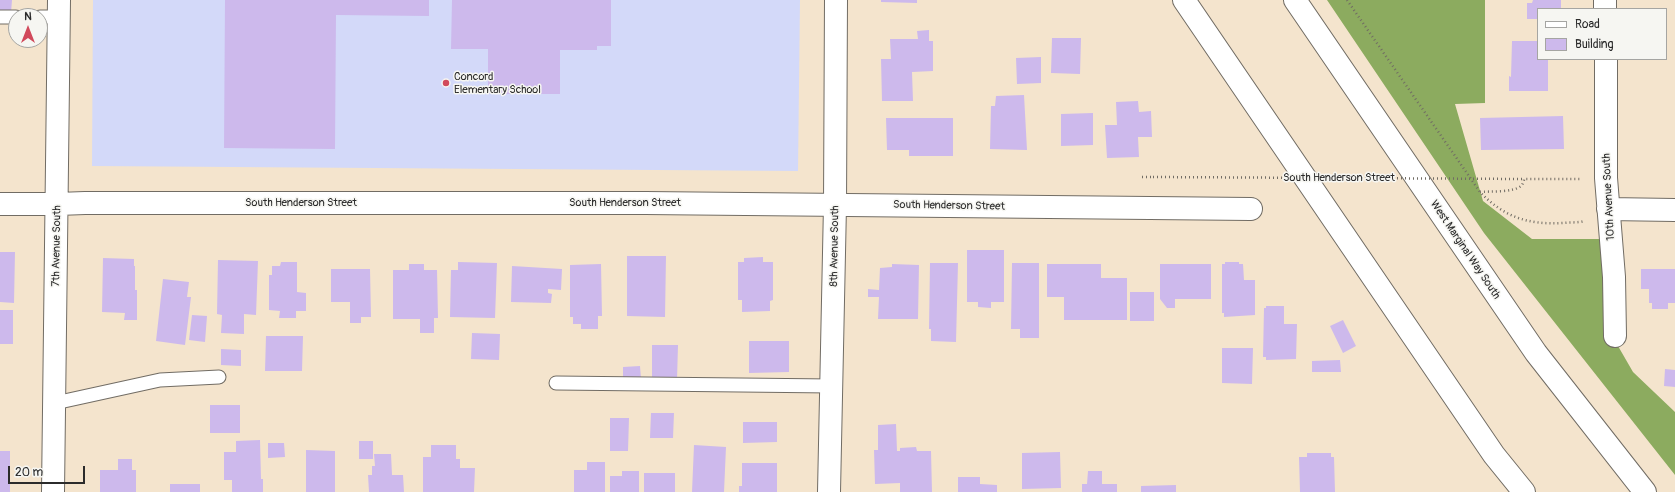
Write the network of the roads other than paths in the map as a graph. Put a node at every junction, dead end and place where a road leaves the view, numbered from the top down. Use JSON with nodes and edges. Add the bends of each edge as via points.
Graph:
{"nodes":[{"id":1,"x":836,"y":0,"type":"edge"},
{"id":2,"x":1184,"y":0,"type":"edge"},
{"id":3,"x":1295,"y":0,"type":"edge"},
{"id":4,"x":53,"y":11,"type":"edge"},
{"id":5,"x":1606,"y":60,"type":"edge"},
{"id":6,"x":0,"y":204,"type":"edge"},
{"id":7,"x":58,"y":204,"type":"junction"},
{"id":8,"x":835,"y":205,"type":"junction"},
{"id":9,"x":1251,"y":209,"type":"dead end"},
{"id":10,"x":1608,"y":210,"type":"junction"},
{"id":11,"x":1675,"y":210,"type":"edge"},
{"id":12,"x":1615,"y":336,"type":"dead end"},
{"id":13,"x":219,"y":377,"type":"dead end"},
{"id":14,"x":556,"y":383,"type":"dead end"},
{"id":15,"x":832,"y":386,"type":"junction"},
{"id":16,"x":55,"y":404,"type":"junction"},
{"id":17,"x":1494,"y":455,"type":"junction"},
{"id":18,"x":53,"y":492,"type":"edge"},
{"id":19,"x":829,"y":492,"type":"edge"},
{"id":20,"x":1511,"y":492,"type":"edge"},
{"id":21,"x":1524,"y":492,"type":"edge"},
{"id":22,"x":1645,"y":492,"type":"edge"}],
"edges":[{"from":1,"to":8,"type":"main road","name":"8th Avenue South"},
{"from":2,"to":17,"type":"main road"},
{"from":3,"to":22,"type":"main road","name":"West Marginal Way South","via":[[1536,354]]},
{"from":4,"to":7,"type":"main road","name":"7th Avenue South"},
{"from":5,"to":10,"type":"main road","name":"10th Avenue South"},
{"from":6,"to":7,"type":"main road","name":"South Henderson Street"},
{"from":7,"to":8,"type":"main road","name":"South Henderson Street"},
{"from":7,"to":16,"type":"main road","name":"7th Avenue South"},
{"from":8,"to":9,"type":"main road","name":"South Henderson Street"},
{"from":8,"to":15,"type":"main road","name":"8th Avenue South"},
{"from":10,"to":11,"type":"main road"},
{"from":10,"to":12,"type":"main road","name":"10th Avenue South","via":[[1614,277]]},
{"from":13,"to":16,"type":"lane","via":[[160,380]]},
{"from":14,"to":15,"type":"lane"},
{"from":15,"to":19,"type":"main road","name":"8th Avenue South"},
{"from":16,"to":18,"type":"main road","name":"7th Avenue South"},
{"from":17,"to":20,"type":"main road"},
{"from":17,"to":21,"type":"main road"}]}
